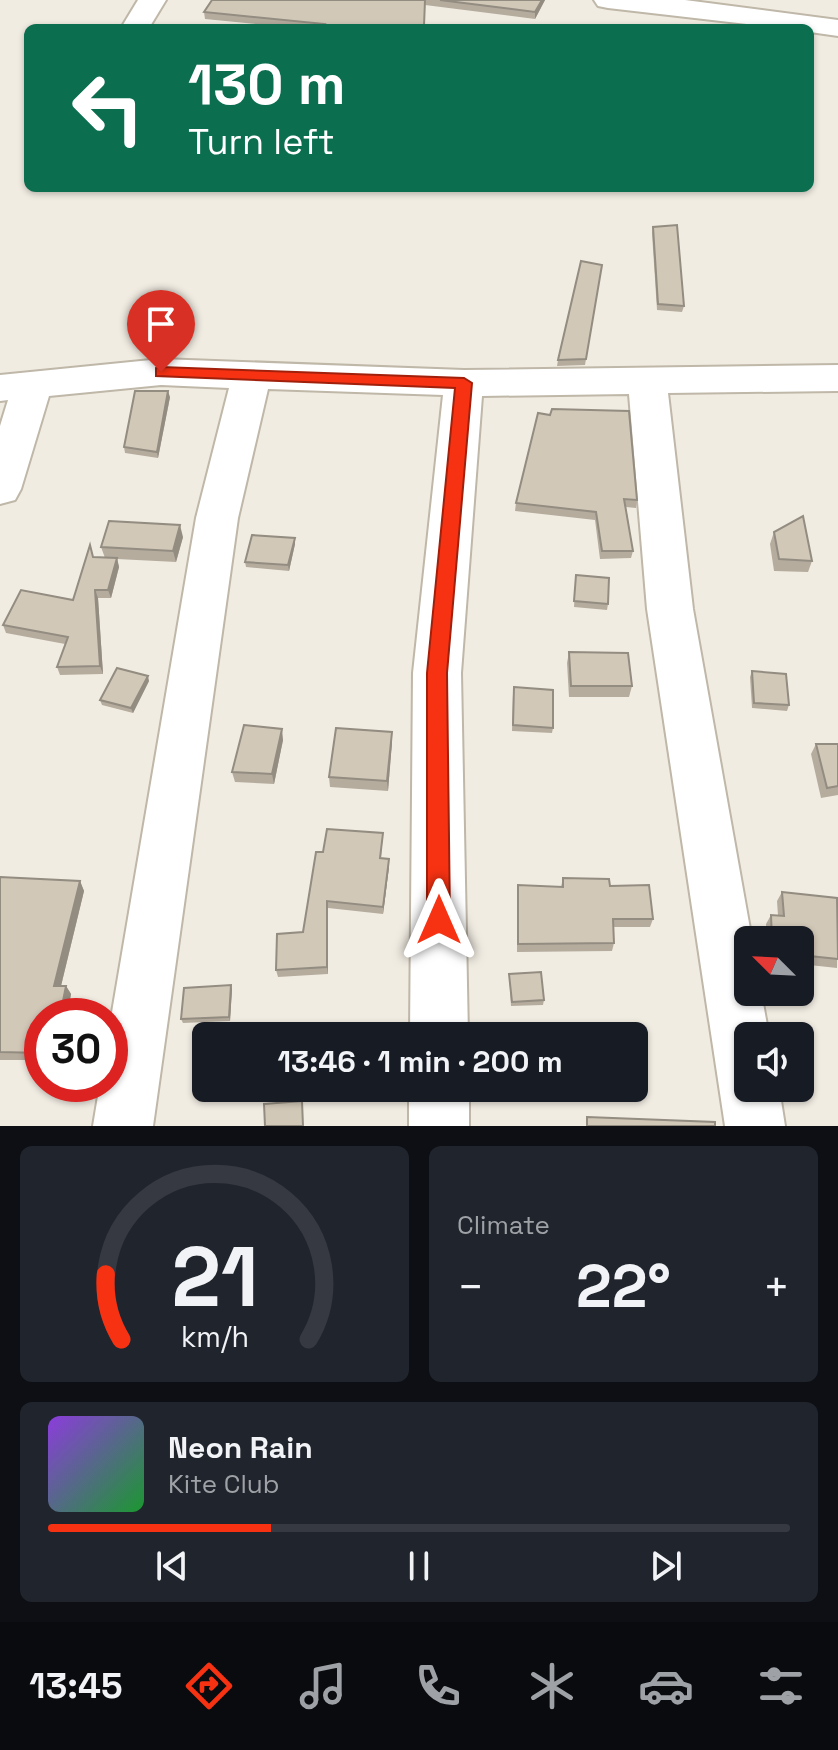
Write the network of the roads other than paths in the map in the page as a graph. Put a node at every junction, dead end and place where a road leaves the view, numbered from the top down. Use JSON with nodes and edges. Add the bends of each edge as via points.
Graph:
{"nodes":[{"id":1,"x":152,"y":0,"type":"edge"},
{"id":2,"x":608,"y":0,"type":"edge"},
{"id":3,"x":769,"y":8,"type":"edge"},
{"id":4,"x":137,"y":24,"type":"edge"},
{"id":5,"x":838,"y":28,"type":"edge"},
{"id":6,"x":252,"y":374,"type":"junction"},
{"id":7,"x":838,"y":378,"type":"edge"},
{"id":8,"x":647,"y":379,"type":"junction"},
{"id":9,"x":464,"y":383,"type":"junction"},
{"id":10,"x":16,"y":386,"type":"edge"},
{"id":11,"x":0,"y":489,"type":"edge"},
{"id":12,"x":439,"y":1022,"type":"edge"},
{"id":13,"x":738,"y":1022,"type":"edge"},
{"id":14,"x":439,"y":1102,"type":"edge"},
{"id":15,"x":751,"y":1102,"type":"edge"},
{"id":16,"x":123,"y":1126,"type":"edge"},
{"id":17,"x":439,"y":1126,"type":"edge"},
{"id":18,"x":755,"y":1126,"type":"edge"}],
"edges":[{"from":1,"to":4,"type":"street"},
{"from":2,"to":3,"type":"street"},
{"from":3,"to":5,"type":"street"},
{"from":6,"to":9,"type":"street"},
{"from":6,"to":10,"type":"street","via":[[161,372]]},
{"from":6,"to":16,"type":"street","via":[[217,518]]},
{"from":7,"to":8,"type":"street"},
{"from":8,"to":9,"type":"street"},
{"from":8,"to":13,"type":"street","via":[[670,609]]},
{"from":9,"to":12,"type":"street","via":[[437,673]]},
{"from":10,"to":11,"type":"street"},
{"from":14,"to":17,"type":"street"},
{"from":15,"to":18,"type":"street"}]}
